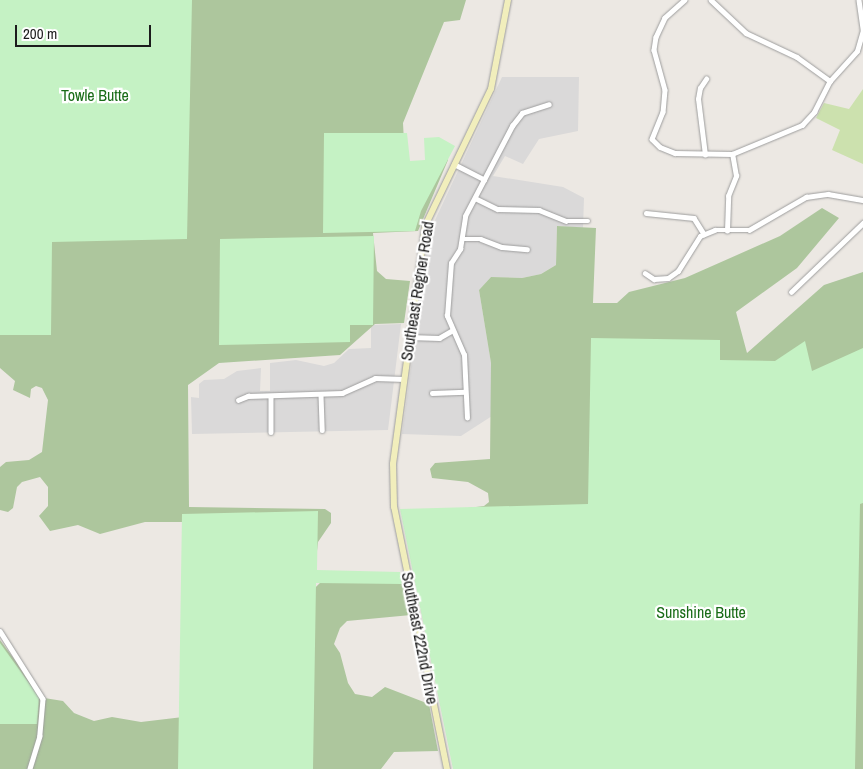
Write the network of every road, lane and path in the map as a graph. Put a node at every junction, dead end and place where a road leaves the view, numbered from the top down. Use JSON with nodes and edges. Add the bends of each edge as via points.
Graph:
{"nodes":[{"id":1,"x":508,"y":0,"type":"edge"},
{"id":2,"x":686,"y":0,"type":"edge"},
{"id":3,"x":711,"y":0,"type":"edge"},
{"id":4,"x":859,"y":0,"type":"edge"},
{"id":5,"x":863,"y":30,"type":"edge"},
{"id":6,"x":706,"y":79,"type":"dead end"},
{"id":7,"x":830,"y":81,"type":"junction"},
{"id":8,"x":549,"y":104,"type":"dead end"},
{"id":9,"x":732,"y":154,"type":"junction"},
{"id":10,"x":705,"y":155,"type":"junction"},
{"id":11,"x":454,"y":164,"type":"junction"},
{"id":12,"x":484,"y":179,"type":"junction"},
{"id":13,"x":475,"y":198,"type":"junction"},
{"id":14,"x":863,"y":200,"type":"edge"},
{"id":15,"x":646,"y":213,"type":"dead end"},
{"id":16,"x":588,"y":221,"type":"dead end"},
{"id":17,"x":863,"y":223,"type":"edge"},
{"id":18,"x":727,"y":231,"type":"junction"},
{"id":19,"x":704,"y":234,"type":"junction"},
{"id":20,"x":462,"y":239,"type":"junction"},
{"id":21,"x":527,"y":249,"type":"dead end"},
{"id":22,"x":645,"y":273,"type":"dead end"},
{"id":23,"x":791,"y":292,"type":"dead end"},
{"id":24,"x":451,"y":332,"type":"junction"},
{"id":25,"x":409,"y":337,"type":"junction"},
{"id":26,"x":404,"y":379,"type":"junction"},
{"id":27,"x":465,"y":392,"type":"junction"},
{"id":28,"x":432,"y":393,"type":"dead end"},
{"id":29,"x":321,"y":395,"type":"junction"},
{"id":30,"x":271,"y":396,"type":"junction"},
{"id":31,"x":238,"y":400,"type":"dead end"},
{"id":32,"x":466,"y":418,"type":"dead end"},
{"id":33,"x":322,"y":430,"type":"dead end"},
{"id":34,"x":271,"y":432,"type":"dead end"},
{"id":35,"x":394,"y":507,"type":"joint"},
{"id":36,"x":0,"y":631,"type":"edge"},
{"id":37,"x":30,"y":769,"type":"edge"},
{"id":38,"x":447,"y":769,"type":"edge"}],
"edges":[{"from":1,"to":11,"type":"main road","name":"Southeast Regner Road","via":[[491,89]]},
{"from":2,"to":10,"type":"street","via":[[665,18],[656,37],[654,50],[665,90],[663,112],[652,139],[660,147],[675,153]]},
{"from":3,"to":7,"type":"street","via":[[746,33],[797,57]]},
{"from":4,"to":5,"type":"street"},
{"from":5,"to":7,"type":"street","via":[[857,50]]},
{"from":6,"to":10,"type":"street","via":[[698,99]]},
{"from":7,"to":9,"type":"street","via":[[814,112],[802,125]]},
{"from":8,"to":12,"type":"street","via":[[521,111]]},
{"from":9,"to":10,"type":"street"},
{"from":9,"to":18,"type":"street","via":[[736,176],[728,196]]},
{"from":11,"to":12,"type":"street"},
{"from":11,"to":25,"type":"main road","name":"Southeast Regner Road","via":[[425,226]]},
{"from":12,"to":13,"type":"street"},
{"from":13,"to":16,"type":"street","via":[[498,209],[539,210],[566,221]]},
{"from":13,"to":20,"type":"street","via":[[465,216]]},
{"from":14,"to":18,"type":"street","via":[[828,194],[806,197],[749,230]]},
{"from":15,"to":19,"type":"street","via":[[694,218]]},
{"from":17,"to":23,"type":"street"},
{"from":18,"to":19,"type":"street"},
{"from":19,"to":22,"type":"street","via":[[696,239],[674,275],[659,280]]},
{"from":20,"to":21,"type":"street","via":[[481,239],[502,247]]},
{"from":20,"to":24,"type":"street","via":[[449,272],[446,302]]},
{"from":24,"to":25,"type":"street","via":[[439,338]]},
{"from":24,"to":27,"type":"street","via":[[464,355]]},
{"from":25,"to":26,"type":"main road","name":"Southeast Regner Road"},
{"from":26,"to":29,"type":"street","via":[[375,378],[350,391]]},
{"from":26,"to":35,"type":"main road","name":"Southeast Regner Road","via":[[393,464]]},
{"from":27,"to":28,"type":"street"},
{"from":27,"to":32,"type":"street"},
{"from":29,"to":30,"type":"street"},
{"from":29,"to":33,"type":"street"},
{"from":30,"to":31,"type":"street","via":[[248,396]]},
{"from":30,"to":34,"type":"street"},
{"from":35,"to":38,"type":"main road","name":"Southeast 222nd Drive"},
{"from":36,"to":37,"type":"street","via":[[43,699],[40,736]]}]}
